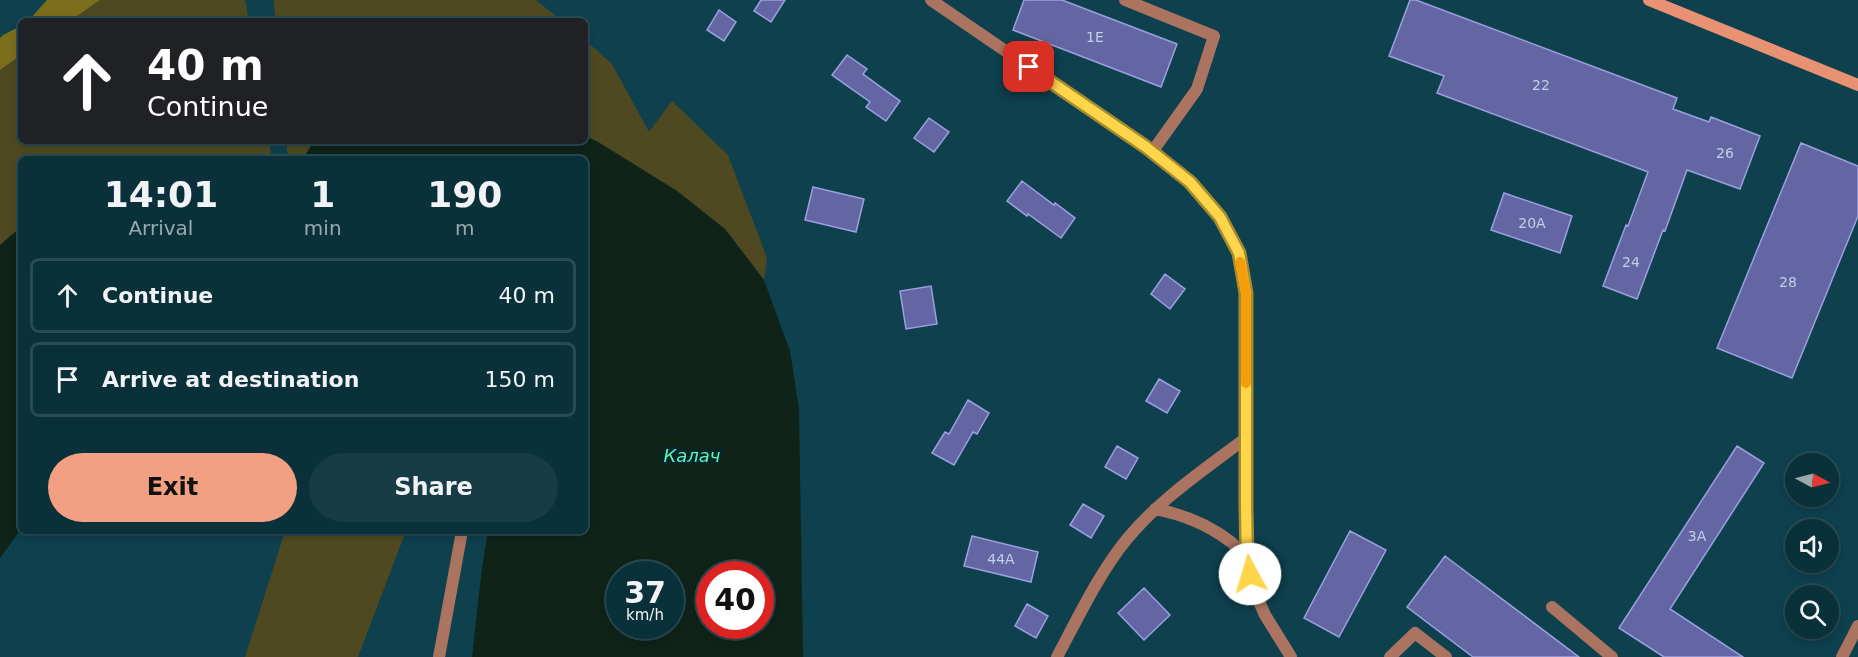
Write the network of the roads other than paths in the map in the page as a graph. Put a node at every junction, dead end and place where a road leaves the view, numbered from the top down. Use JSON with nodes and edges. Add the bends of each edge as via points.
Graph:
{"nodes":[{"id":1,"x":931,"y":0,"type":"edge"},
{"id":2,"x":1125,"y":0,"type":"edge"},
{"id":3,"x":1649,"y":0,"type":"edge"},
{"id":4,"x":1858,"y":85,"type":"edge"},
{"id":5,"x":1152,"y":152,"type":"junction"},
{"id":6,"x":1246,"y":438,"type":"junction"},
{"id":7,"x":1155,"y":509,"type":"junction"},
{"id":8,"x":461,"y":534,"type":"edge"},
{"id":9,"x":1247,"y":560,"type":"junction"},
{"id":10,"x":1552,"y":607,"type":"dead end"},
{"id":11,"x":1858,"y":626,"type":"edge"},
{"id":12,"x":439,"y":657,"type":"edge"},
{"id":13,"x":1057,"y":657,"type":"edge"},
{"id":14,"x":1291,"y":657,"type":"edge"},
{"id":15,"x":1390,"y":657,"type":"edge"},
{"id":16,"x":1446,"y":657,"type":"edge"},
{"id":17,"x":1612,"y":657,"type":"edge"},
{"id":18,"x":1842,"y":657,"type":"edge"}],
"edges":[{"from":1,"to":5,"type":"street"},
{"from":2,"to":5,"type":"street","via":[[1214,36],[1197,89]]},
{"from":3,"to":4,"type":"main road"},
{"from":5,"to":6,"type":"street","via":[[1190,182],[1220,217],[1239,253],[1246,293]]},
{"from":6,"to":7,"type":"street"},
{"from":6,"to":9,"type":"street"},
{"from":7,"to":9,"type":"street","via":[[1177,513],[1210,528]]},
{"from":7,"to":13,"type":"street","via":[[1127,539],[1105,572]]},
{"from":8,"to":12,"type":"street"},
{"from":9,"to":14,"type":"street","via":[[1264,615]]},
{"from":10,"to":17,"type":"street"},
{"from":11,"to":18,"type":"street"},
{"from":15,"to":16,"type":"street","via":[[1415,633]]}]}
